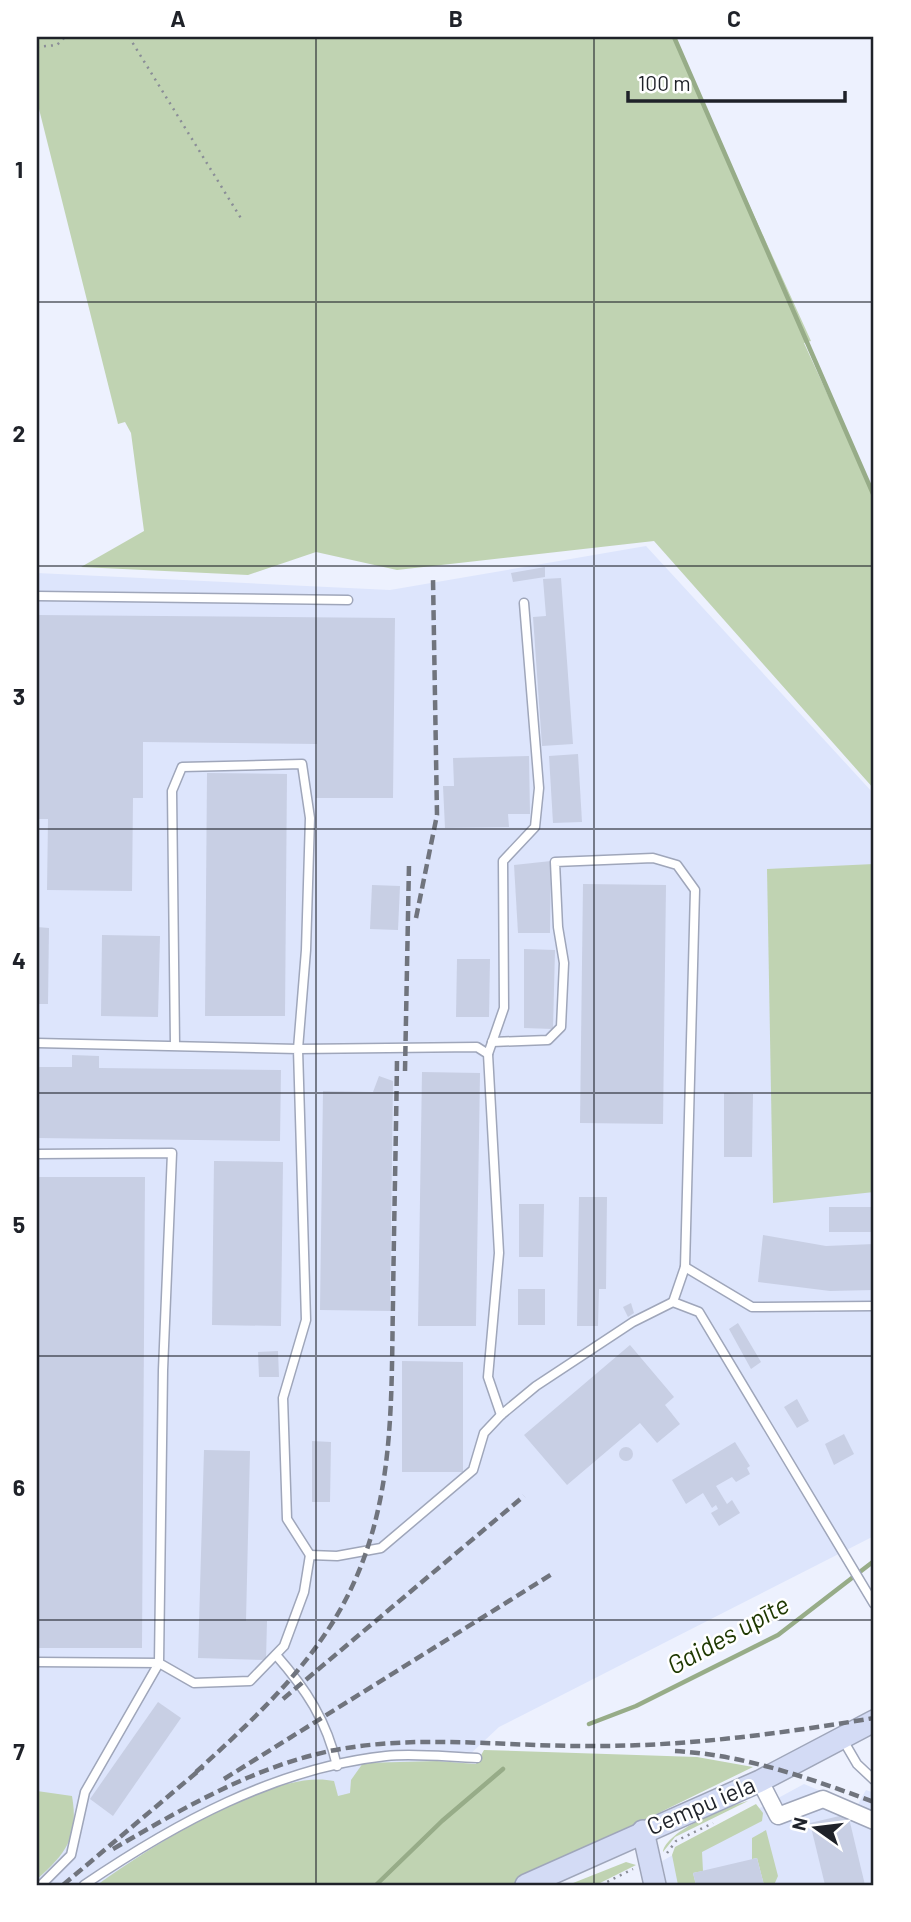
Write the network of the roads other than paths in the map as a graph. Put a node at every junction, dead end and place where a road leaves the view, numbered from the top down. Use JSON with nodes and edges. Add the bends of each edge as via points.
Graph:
{"nodes":[{"id":1,"x":37,"y":596,"type":"edge"},
{"id":2,"x":348,"y":600,"type":"dead end"},
{"id":3,"x":524,"y":603,"type":"dead end"},
{"id":4,"x":492,"y":1042,"type":"junction"},
{"id":5,"x":37,"y":1043,"type":"edge"},
{"id":6,"x":175,"y":1045,"type":"junction"},
{"id":7,"x":298,"y":1049,"type":"junction"},
{"id":8,"x":488,"y":1054,"type":"junction"},
{"id":9,"x":37,"y":1154,"type":"edge"},
{"id":10,"x":685,"y":1267,"type":"junction"},
{"id":11,"x":673,"y":1302,"type":"junction"},
{"id":12,"x":874,"y":1306,"type":"edge"},
{"id":13,"x":501,"y":1415,"type":"junction"},
{"id":14,"x":310,"y":1555,"type":"junction"},
{"id":15,"x":874,"y":1604,"type":"edge"},
{"id":16,"x":276,"y":1655,"type":"junction"},
{"id":17,"x":37,"y":1662,"type":"edge"},
{"id":18,"x":159,"y":1663,"type":"junction"},
{"id":19,"x":874,"y":1721,"type":"edge"},
{"id":20,"x":842,"y":1738,"type":"junction"},
{"id":21,"x":477,"y":1758,"type":"dead end"},
{"id":22,"x":337,"y":1766,"type":"junction"},
{"id":23,"x":874,"y":1780,"type":"edge"},
{"id":24,"x":760,"y":1781,"type":"junction"},
{"id":25,"x":874,"y":1821,"type":"edge"},
{"id":26,"x":643,"y":1831,"type":"junction"},
{"id":27,"x":41,"y":1885,"type":"edge"},
{"id":28,"x":84,"y":1885,"type":"edge"},
{"id":29,"x":526,"y":1885,"type":"edge"},
{"id":30,"x":655,"y":1885,"type":"edge"}],
"edges":[{"from":1,"to":2,"type":"lane"},
{"from":3,"to":4,"type":"lane","via":[[539,788],[535,827],[503,861],[505,1009]]},
{"from":4,"to":8,"type":"lane"},
{"from":4,"to":10,"type":"lane","via":[[548,1040],[561,1027],[564,963],[555,862],[653,858],[677,865],[695,890]]},
{"from":5,"to":6,"type":"lane"},
{"from":6,"to":7,"type":"lane"},
{"from":6,"to":7,"type":"lane","via":[[172,791],[181,767],[302,764],[310,818]]},
{"from":7,"to":8,"type":"lane","via":[[477,1047]]},
{"from":7,"to":14,"type":"lane","via":[[306,1320],[283,1398],[287,1519]]},
{"from":8,"to":13,"type":"lane","via":[[499,1252],[488,1377]]},
{"from":9,"to":18,"type":"lane","via":[[172,1153]]},
{"from":10,"to":11,"type":"lane"},
{"from":10,"to":12,"type":"lane","via":[[752,1307]]},
{"from":11,"to":13,"type":"lane","via":[[633,1322],[536,1386]]},
{"from":11,"to":15,"type":"lane","via":[[699,1312]]},
{"from":13,"to":14,"type":"lane","via":[[484,1433],[473,1470],[381,1548],[337,1556]]},
{"from":14,"to":16,"type":"lane","via":[[304,1592],[284,1646]]},
{"from":16,"to":18,"type":"lane","via":[[250,1681],[194,1684]]},
{"from":16,"to":22,"type":"lane","via":[[318,1710]]},
{"from":17,"to":18,"type":"lane"},
{"from":18,"to":27,"type":"lane","via":[[85,1792],[71,1855]]},
{"from":19,"to":20,"type":"main road","name":"Cempu iela"},
{"from":20,"to":23,"type":"lane","via":[[856,1764]]},
{"from":20,"to":24,"type":"main road","name":"Cempu iela"},
{"from":21,"to":22,"type":"lane","via":[[387,1756]]},
{"from":22,"to":28,"type":"lane","via":[[250,1792],[145,1844]]},
{"from":24,"to":25,"type":"street","via":[[778,1816],[822,1799]]},
{"from":24,"to":26,"type":"main road","name":"Cempu iela"},
{"from":26,"to":29,"type":"main road","name":"Cempu iela"},
{"from":26,"to":30,"type":"main road"}]}
